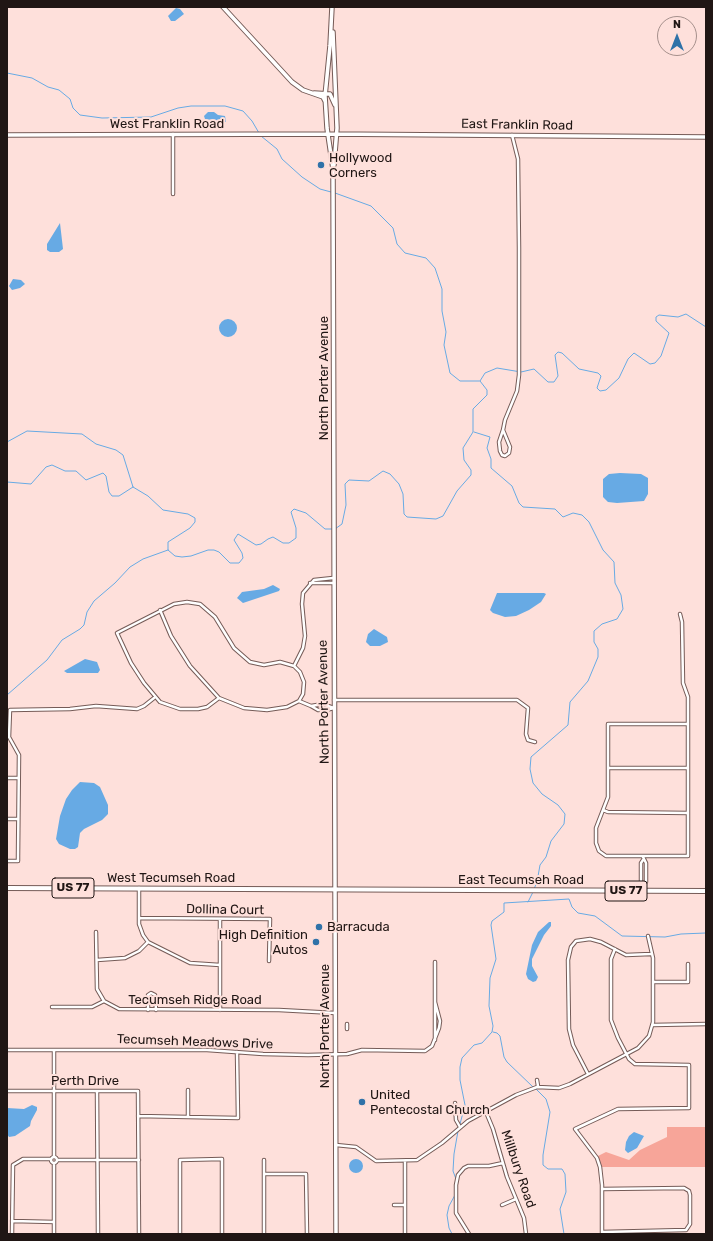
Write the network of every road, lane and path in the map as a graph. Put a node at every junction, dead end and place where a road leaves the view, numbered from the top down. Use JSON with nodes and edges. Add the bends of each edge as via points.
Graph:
{"nodes":[{"id":1,"x":223,"y":7,"type":"edge"},
{"id":2,"x":332,"y":8,"type":"edge"},
{"id":3,"x":325,"y":92,"type":"junction"},
{"id":4,"x":311,"y":93,"type":"junction"},
{"id":5,"x":325,"y":103,"type":"junction"},
{"id":6,"x":337,"y":116,"type":"junction"},
{"id":7,"x":173,"y":134,"type":"junction"},
{"id":8,"x":328,"y":134,"type":"junction"},
{"id":9,"x":337,"y":134,"type":"junction"},
{"id":10,"x":7,"y":135,"type":"edge"},
{"id":11,"x":512,"y":135,"type":"junction"},
{"id":12,"x":706,"y":137,"type":"edge"},
{"id":13,"x":333,"y":169,"type":"junction"},
{"id":14,"x":173,"y":194,"type":"dead end"},
{"id":15,"x":502,"y":430,"type":"junction"},
{"id":16,"x":333,"y":578,"type":"junction"},
{"id":17,"x":310,"y":583,"type":"junction"},
{"id":18,"x":333,"y":583,"type":"junction"},
{"id":19,"x":160,"y":610,"type":"junction"},
{"id":20,"x":680,"y":614,"type":"dead end"},
{"id":21,"x":294,"y":666,"type":"junction"},
{"id":22,"x":154,"y":698,"type":"junction"},
{"id":23,"x":219,"y":698,"type":"junction"},
{"id":24,"x":333,"y":700,"type":"junction"},
{"id":25,"x":299,"y":701,"type":"junction"},
{"id":26,"x":334,"y":708,"type":"junction"},
{"id":27,"x":688,"y":724,"type":"junction"},
{"id":28,"x":535,"y":742,"type":"dead end"},
{"id":29,"x":608,"y":768,"type":"junction"},
{"id":30,"x":688,"y":768,"type":"junction"},
{"id":31,"x":7,"y":778,"type":"edge"},
{"id":32,"x":18,"y":778,"type":"junction"},
{"id":33,"x":603,"y":810,"type":"junction"},
{"id":34,"x":688,"y":813,"type":"junction"},
{"id":35,"x":7,"y":819,"type":"edge"},
{"id":36,"x":18,"y":819,"type":"junction"},
{"id":37,"x":643,"y":859,"type":"junction"},
{"id":38,"x":7,"y":861,"type":"edge"},
{"id":39,"x":7,"y":888,"type":"edge"},
{"id":40,"x":139,"y":888,"type":"junction"},
{"id":41,"x":335,"y":889,"type":"junction"},
{"id":42,"x":643,"y":891,"type":"junction"},
{"id":43,"x":706,"y":891,"type":"edge"},
{"id":44,"x":139,"y":918,"type":"junction"},
{"id":45,"x":220,"y":919,"type":"junction"},
{"id":46,"x":96,"y":932,"type":"dead end"},
{"id":47,"x":648,"y":936,"type":"dead end"},
{"id":48,"x":148,"y":942,"type":"junction"},
{"id":49,"x":615,"y":949,"type":"junction"},
{"id":50,"x":651,"y":954,"type":"junction"},
{"id":51,"x":97,"y":960,"type":"junction"},
{"id":52,"x":269,"y":961,"type":"dead end"},
{"id":53,"x":434,"y":962,"type":"dead end"},
{"id":54,"x":688,"y":964,"type":"dead end"},
{"id":55,"x":220,"y":965,"type":"junction"},
{"id":56,"x":653,"y":982,"type":"junction"},
{"id":57,"x":104,"y":1001,"type":"junction"},
{"id":58,"x":435,"y":1002,"type":"junction"},
{"id":59,"x":52,"y":1007,"type":"dead end"},
{"id":60,"x":148,"y":1010,"type":"junction"},
{"id":61,"x":156,"y":1010,"type":"junction"},
{"id":62,"x":220,"y":1010,"type":"junction"},
{"id":63,"x":335,"y":1014,"type":"junction"},
{"id":64,"x":347,"y":1024,"type":"dead end"},
{"id":65,"x":706,"y":1024,"type":"edge"},
{"id":66,"x":653,"y":1025,"type":"junction"},
{"id":67,"x":347,"y":1029,"type":"dead end"},
{"id":68,"x":435,"y":1040,"type":"junction"},
{"id":69,"x":7,"y":1050,"type":"edge"},
{"id":70,"x":54,"y":1050,"type":"junction"},
{"id":71,"x":237,"y":1052,"type":"junction"},
{"id":72,"x":335,"y":1054,"type":"junction"},
{"id":73,"x":626,"y":1054,"type":"junction"},
{"id":74,"x":588,"y":1074,"type":"junction"},
{"id":75,"x":538,"y":1080,"type":"dead end"},
{"id":76,"x":537,"y":1087,"type":"junction"},
{"id":77,"x":188,"y":1090,"type":"dead end"},
{"id":78,"x":7,"y":1091,"type":"edge"},
{"id":79,"x":54,"y":1091,"type":"junction"},
{"id":80,"x":97,"y":1091,"type":"junction"},
{"id":81,"x":455,"y":1103,"type":"dead end"},
{"id":82,"x":486,"y":1112,"type":"junction"},
{"id":83,"x":138,"y":1116,"type":"junction"},
{"id":84,"x":188,"y":1116,"type":"junction"},
{"id":85,"x":459,"y":1126,"type":"junction"},
{"id":86,"x":336,"y":1146,"type":"junction"},
{"id":87,"x":54,"y":1156,"type":"junction"},
{"id":88,"x":51,"y":1159,"type":"junction"},
{"id":89,"x":57,"y":1160,"type":"junction"},
{"id":90,"x":97,"y":1160,"type":"junction"},
{"id":91,"x":139,"y":1160,"type":"junction"},
{"id":92,"x":264,"y":1160,"type":"dead end"},
{"id":93,"x":405,"y":1161,"type":"junction"},
{"id":94,"x":54,"y":1163,"type":"junction"},
{"id":95,"x":503,"y":1163,"type":"junction"},
{"id":96,"x":264,"y":1174,"type":"junction"},
{"id":97,"x":602,"y":1189,"type":"junction"},
{"id":98,"x":516,"y":1199,"type":"junction"},
{"id":99,"x":394,"y":1205,"type":"dead end"},
{"id":100,"x":405,"y":1205,"type":"junction"},
{"id":101,"x":502,"y":1205,"type":"dead end"},
{"id":102,"x":12,"y":1221,"type":"junction"},
{"id":103,"x":54,"y":1222,"type":"junction"},
{"id":104,"x":602,"y":1233,"type":"edge"},
{"id":105,"x":12,"y":1234,"type":"edge"},
{"id":106,"x":54,"y":1234,"type":"edge"},
{"id":107,"x":98,"y":1234,"type":"edge"},
{"id":108,"x":139,"y":1234,"type":"edge"},
{"id":109,"x":180,"y":1234,"type":"edge"},
{"id":110,"x":222,"y":1234,"type":"edge"},
{"id":111,"x":264,"y":1234,"type":"edge"},
{"id":112,"x":306,"y":1234,"type":"edge"},
{"id":113,"x":336,"y":1234,"type":"edge"},
{"id":114,"x":405,"y":1234,"type":"edge"},
{"id":115,"x":469,"y":1234,"type":"edge"},
{"id":116,"x":526,"y":1234,"type":"edge"}],
"edges":[{"from":1,"to":4,"type":"street","via":[[292,82]]},
{"from":2,"to":3,"type":"street","name":"North Porter Avenue"},
{"from":2,"to":6,"type":"street","name":"North Porter Avenue"},
{"from":3,"to":4,"type":"street"},
{"from":3,"to":5,"type":"street","name":"North Porter Avenue"},
{"from":3,"to":6,"type":"street","via":[[332,98]]},
{"from":4,"to":5,"type":"street","via":[[323,97]]},
{"from":5,"to":8,"type":"street","name":"North Porter Avenue"},
{"from":6,"to":9,"type":"street","name":"North Porter Avenue"},
{"from":7,"to":8,"type":"street","name":"West Franklin Road"},
{"from":7,"to":10,"type":"street","name":"West Franklin Road"},
{"from":7,"to":14,"type":"street"},
{"from":8,"to":9,"type":"street","name":"East Franklin Road"},
{"from":8,"to":13,"type":"street","name":"North Porter Avenue"},
{"from":9,"to":11,"type":"street","name":"East Franklin Road"},
{"from":9,"to":13,"type":"street","name":"North Porter Avenue"},
{"from":11,"to":12,"type":"street","name":"East Franklin Road"},
{"from":11,"to":15,"type":"street","via":[[518,159],[519,375]]},
{"from":13,"to":16,"type":"street","name":"North Porter Avenue"},
{"from":15,"to":15,"type":"street","via":[[499,447],[505,456],[509,453],[510,446]]},
{"from":16,"to":17,"type":"street","via":[[322,578]]},
{"from":16,"to":18,"type":"street","name":"North Porter Avenue"},
{"from":17,"to":18,"type":"street"},
{"from":17,"to":21,"type":"street","via":[[302,598],[305,636],[303,648]]},
{"from":18,"to":24,"type":"street","name":"North Porter Avenue"},
{"from":19,"to":21,"type":"street","via":[[181,602],[200,604],[215,616],[234,648],[250,662],[264,665],[280,662]]},
{"from":19,"to":22,"type":"street","via":[[117,633],[135,670]]},
{"from":19,"to":23,"type":"street","via":[[171,636],[190,666]]},
{"from":20,"to":27,"type":"street","via":[[683,683],[688,697]]},
{"from":21,"to":25,"type":"street","via":[[304,682],[303,694]]},
{"from":22,"to":23,"type":"street","via":[[169,707],[188,710],[207,707]]},
{"from":22,"to":32,"type":"street","via":[[137,709],[96,706],[10,710],[10,737],[18,755]]},
{"from":23,"to":25,"type":"street","via":[[244,708],[267,710],[287,707]]},
{"from":24,"to":26,"type":"street","name":"North Porter Avenue"},
{"from":24,"to":28,"type":"street","via":[[517,700],[528,708],[526,734],[528,740]]},
{"from":25,"to":26,"type":"street","via":[[310,706],[326,705]]},
{"from":26,"to":41,"type":"street","name":"North Porter Avenue"},
{"from":27,"to":29,"type":"street","via":[[608,724]]},
{"from":27,"to":30,"type":"street"},
{"from":29,"to":30,"type":"street"},
{"from":29,"to":33,"type":"street","via":[[608,797]]},
{"from":30,"to":34,"type":"street"},
{"from":31,"to":32,"type":"street"},
{"from":32,"to":36,"type":"street"},
{"from":33,"to":34,"type":"street"},
{"from":33,"to":37,"type":"street","via":[[596,828],[599,851],[606,856]]},
{"from":34,"to":37,"type":"street","via":[[688,856]]},
{"from":35,"to":36,"type":"street"},
{"from":36,"to":38,"type":"street","via":[[18,861]]},
{"from":37,"to":42,"type":"street"},
{"from":39,"to":40,"type":"main road","name":"West Tecumseh Road","number":"US 77"},
{"from":40,"to":41,"type":"main road","name":"West Tecumseh Road","number":"US 77"},
{"from":40,"to":44,"type":"street"},
{"from":41,"to":42,"type":"main road","name":"East Tecumseh Road","number":"US 77"},
{"from":41,"to":63,"type":"street","name":"North Porter Avenue"},
{"from":42,"to":43,"type":"main road","name":"East Tecumseh Road","number":"US 77"},
{"from":44,"to":45,"type":"street","name":"Dollina Court"},
{"from":44,"to":48,"type":"street","via":[[141,932]]},
{"from":45,"to":52,"type":"street","name":"Dollina Court","via":[[270,919]]},
{"from":45,"to":55,"type":"street"},
{"from":46,"to":51,"type":"street"},
{"from":47,"to":50,"type":"street"},
{"from":48,"to":51,"type":"street","via":[[139,951],[125,958]]},
{"from":48,"to":55,"type":"street","via":[[190,964]]},
{"from":49,"to":50,"type":"street","via":[[628,955]]},
{"from":49,"to":73,"type":"street","via":[[611,959],[611,1020]]},
{"from":49,"to":74,"type":"street","via":[[590,939],[576,941],[571,947],[568,960],[568,1029],[571,1041]]},
{"from":50,"to":56,"type":"street"},
{"from":51,"to":57,"type":"street","via":[[97,989]]},
{"from":53,"to":58,"type":"street"},
{"from":54,"to":56,"type":"street","via":[[688,982]]},
{"from":55,"to":62,"type":"street"},
{"from":56,"to":66,"type":"street"},
{"from":57,"to":59,"type":"street","via":[[92,1007]]},
{"from":57,"to":60,"type":"street","name":"Tecumseh Ridge Road","via":[[119,1009]]},
{"from":58,"to":68,"type":"street"},
{"from":58,"to":68,"type":"street","via":[[440,1024]]},
{"from":60,"to":61,"type":"street","name":"Tecumseh Ridge Road"},
{"from":60,"to":61,"type":"street","via":[[148,995],[153,993],[156,997]]},
{"from":61,"to":62,"type":"street","name":"Tecumseh Ridge Road"},
{"from":62,"to":63,"type":"street","name":"Tecumseh Ridge Road","via":[[289,1010]]},
{"from":63,"to":72,"type":"street","name":"North Porter Avenue"},
{"from":64,"to":67,"type":"street"},
{"from":65,"to":66,"type":"street"},
{"from":66,"to":73,"type":"street","via":[[642,1045]]},
{"from":68,"to":72,"type":"street","name":"Tecumseh Meadows Drive","via":[[425,1051],[359,1050]]},
{"from":69,"to":70,"type":"street","name":"Tecumseh Meadows Drive"},
{"from":70,"to":71,"type":"street","name":"Tecumseh Meadows Drive"},
{"from":70,"to":79,"type":"street"},
{"from":71,"to":72,"type":"street","name":"Tecumseh Meadows Drive"},
{"from":71,"to":84,"type":"street","via":[[238,1118]]},
{"from":72,"to":86,"type":"street","name":"North Porter Avenue"},
{"from":73,"to":74,"type":"street"},
{"from":73,"to":97,"type":"street","via":[[637,1064],[689,1065],[689,1108],[618,1109],[575,1129],[597,1158]]},
{"from":74,"to":76,"type":"street","via":[[560,1088]]},
{"from":75,"to":76,"type":"street"},
{"from":76,"to":82,"type":"street"},
{"from":77,"to":84,"type":"street"},
{"from":78,"to":79,"type":"street","name":"Perth Drive"},
{"from":79,"to":80,"type":"street","name":"Perth Drive"},
{"from":79,"to":87,"type":"street"},
{"from":80,"to":83,"type":"street","name":"Perth Drive","via":[[138,1091]]},
{"from":80,"to":90,"type":"street"},
{"from":81,"to":85,"type":"street"},
{"from":82,"to":85,"type":"street"},
{"from":82,"to":95,"type":"street","name":"Millbury Road"},
{"from":83,"to":84,"type":"street"},
{"from":83,"to":91,"type":"street"},
{"from":85,"to":93,"type":"street","via":[[458,1130],[420,1159]]},
{"from":86,"to":93,"type":"street","via":[[349,1145],[376,1161]]},
{"from":86,"to":113,"type":"street","name":"North Porter Avenue"},
{"from":87,"to":88,"type":"street"},
{"from":87,"to":89,"type":"street"},
{"from":88,"to":94,"type":"street"},
{"from":88,"to":102,"type":"street","via":[[23,1159],[13,1165]]},
{"from":89,"to":90,"type":"street"},
{"from":89,"to":94,"type":"street"},
{"from":90,"to":91,"type":"street"},
{"from":90,"to":107,"type":"street"},
{"from":91,"to":108,"type":"street"},
{"from":92,"to":96,"type":"street"},
{"from":93,"to":100,"type":"street"},
{"from":94,"to":103,"type":"street"},
{"from":95,"to":98,"type":"street","name":"Millbury Road"},
{"from":95,"to":115,"type":"street","via":[[492,1166],[468,1166],[458,1175],[456,1213]]},
{"from":96,"to":111,"type":"street"},
{"from":96,"to":112,"type":"street","via":[[306,1174]]},
{"from":97,"to":104,"type":"street"},
{"from":97,"to":104,"type":"street","via":[[684,1188],[690,1195],[690,1224],[686,1230]]},
{"from":98,"to":101,"type":"street"},
{"from":98,"to":116,"type":"street","name":"Millbury Road","via":[[524,1218]]},
{"from":99,"to":100,"type":"street"},
{"from":100,"to":114,"type":"street"},
{"from":102,"to":103,"type":"street"},
{"from":102,"to":105,"type":"street"},
{"from":103,"to":106,"type":"street"},
{"from":109,"to":110,"type":"street","via":[[180,1160],[222,1159]]}]}
